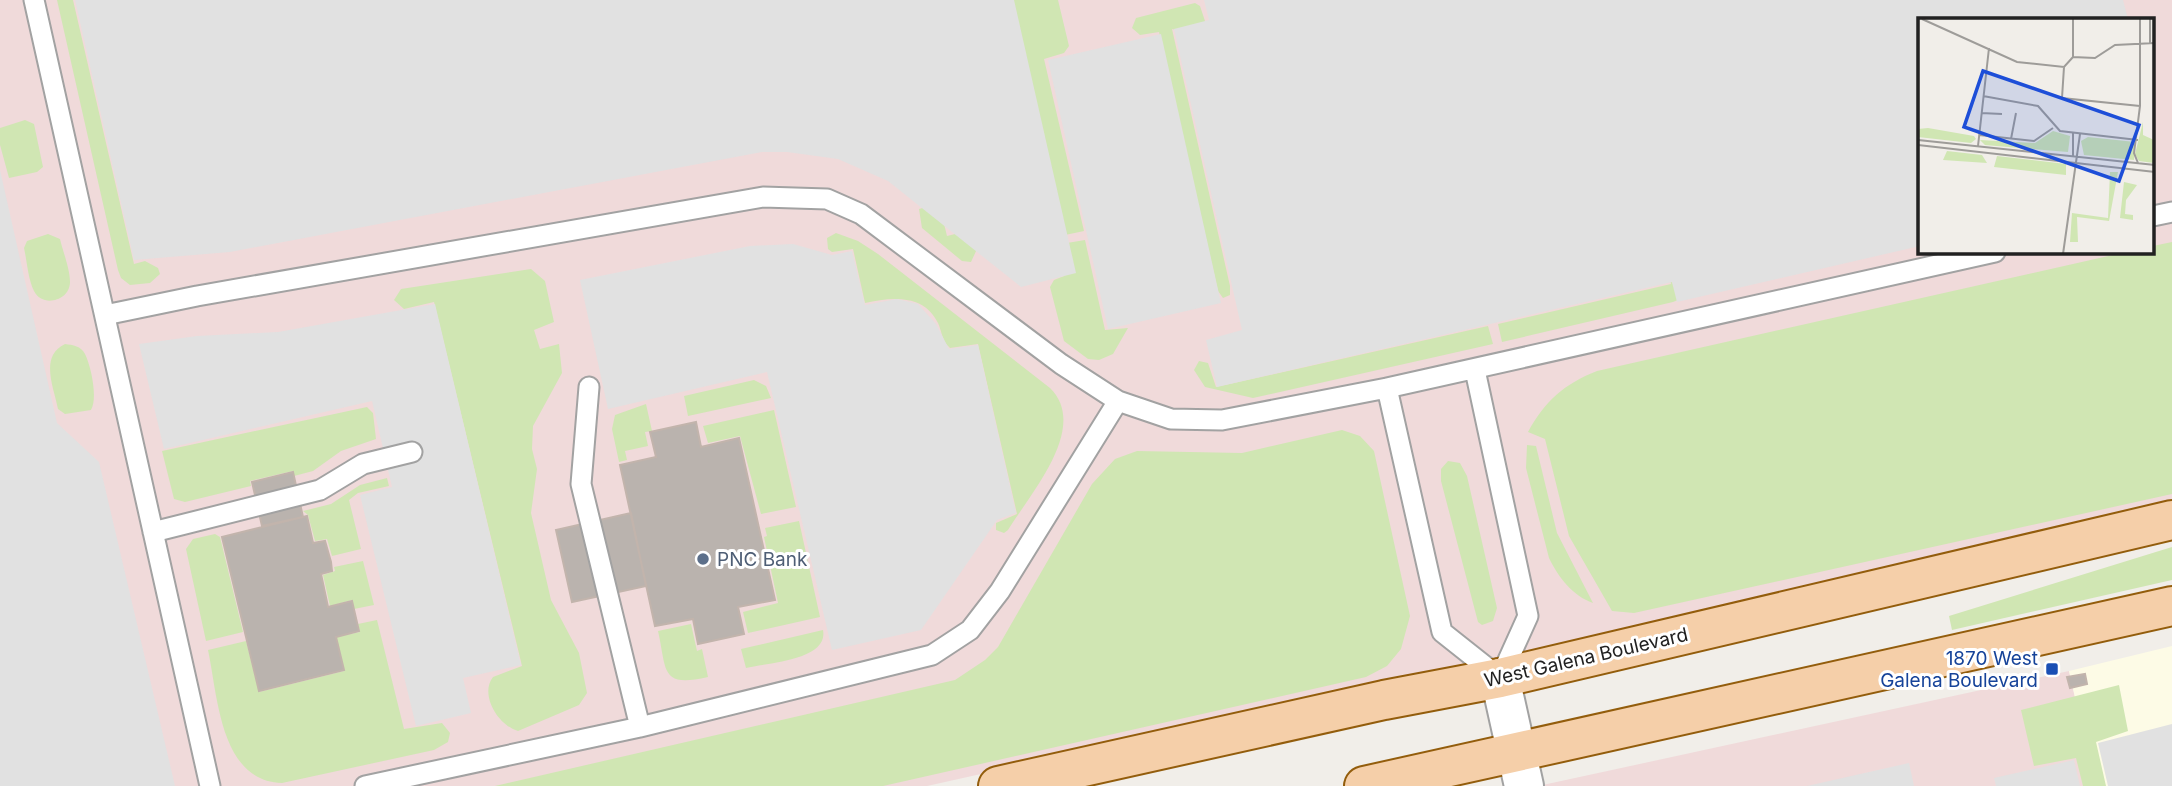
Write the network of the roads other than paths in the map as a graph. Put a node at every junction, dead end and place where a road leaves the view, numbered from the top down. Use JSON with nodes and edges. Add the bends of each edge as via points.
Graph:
{"nodes":[{"id":1,"x":34,"y":0,"type":"edge"},
{"id":2,"x":2172,"y":212,"type":"edge"},
{"id":3,"x":2154,"y":216,"type":"edge"},
{"id":4,"x":1986,"y":254,"type":"edge"},
{"id":5,"x":105,"y":315,"type":"junction"},
{"id":6,"x":1475,"y":370,"type":"junction"},
{"id":7,"x":589,"y":387,"type":"dead end"},
{"id":8,"x":1387,"y":388,"type":"junction"},
{"id":9,"x":1118,"y":401,"type":"junction"},
{"id":10,"x":412,"y":452,"type":"dead end"},
{"id":11,"x":2172,"y":520,"type":"edge"},
{"id":12,"x":153,"y":532,"type":"junction"},
{"id":13,"x":2172,"y":606,"type":"edge"},
{"id":14,"x":1500,"y":678,"type":"junction"},
{"id":15,"x":640,"y":726,"type":"junction"},
{"id":16,"x":1520,"y":768,"type":"edge"},
{"id":17,"x":210,"y":786,"type":"edge"},
{"id":18,"x":365,"y":786,"type":"edge"},
{"id":19,"x":998,"y":786,"type":"edge"},
{"id":20,"x":1364,"y":786,"type":"edge"}],
"edges":[{"from":1,"to":5,"type":"lane"},
{"from":2,"to":3,"type":"lane"},
{"from":4,"to":6,"type":"lane"},
{"from":5,"to":9,"type":"lane","via":[[764,197],[827,199],[862,214],[1061,364]]},
{"from":5,"to":12,"type":"lane"},
{"from":6,"to":8,"type":"lane"},
{"from":6,"to":14,"type":"lane","via":[[1528,616]]},
{"from":7,"to":15,"type":"lane","via":[[581,484]]},
{"from":8,"to":9,"type":"lane","via":[[1222,420],[1171,419]]},
{"from":8,"to":14,"type":"lane","via":[[1442,632]]},
{"from":9,"to":15,"type":"lane","via":[[1000,591],[970,631],[919,659]]},
{"from":10,"to":12,"type":"lane","via":[[363,464],[320,490]]},
{"from":11,"to":14,"type":"main road","name":"West Galena Boulevard"},
{"from":12,"to":17,"type":"lane"},
{"from":13,"to":16,"type":"main road"},
{"from":14,"to":16,"type":"street"},
{"from":14,"to":19,"type":"main road","name":"West Galena Boulevard"},
{"from":15,"to":18,"type":"lane"},
{"from":16,"to":20,"type":"main road"}]}
